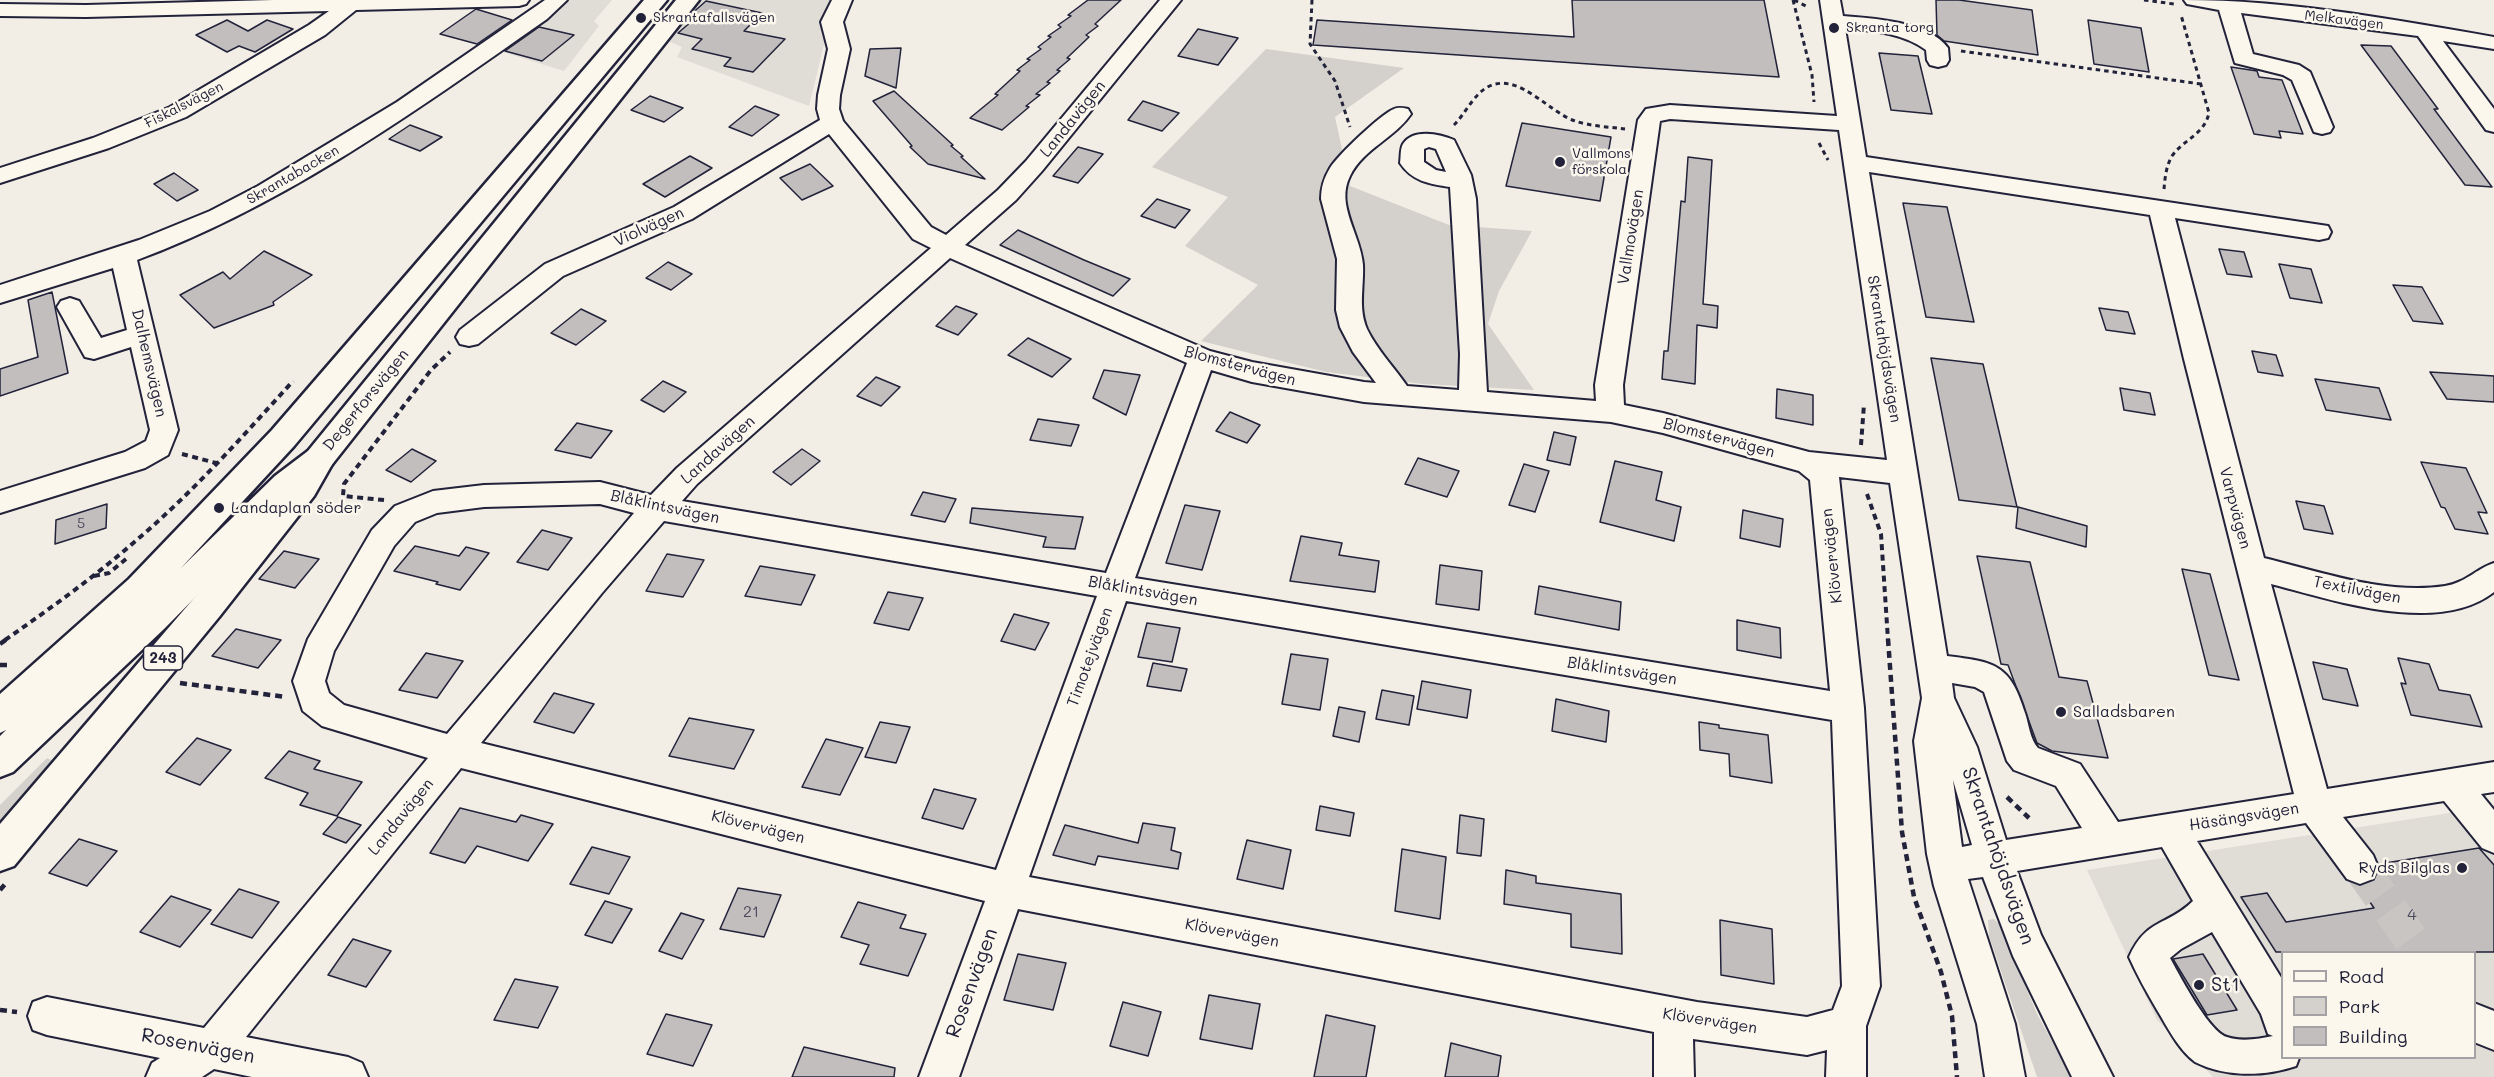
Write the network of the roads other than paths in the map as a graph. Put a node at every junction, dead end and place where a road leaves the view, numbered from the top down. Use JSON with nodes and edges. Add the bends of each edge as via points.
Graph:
{"nodes":[{"id":1,"x":519,"y":0,"type":"edge"},
{"id":2,"x":557,"y":0,"type":"edge"},
{"id":3,"x":656,"y":0,"type":"edge"},
{"id":4,"x":688,"y":0,"type":"edge"},
{"id":5,"x":842,"y":0,"type":"edge"},
{"id":6,"x":1171,"y":0,"type":"edge"},
{"id":7,"x":2194,"y":0,"type":"edge"},
{"id":8,"x":457,"y":1,"type":"edge"},
{"id":9,"x":354,"y":2,"type":"edge"},
{"id":10,"x":2228,"y":4,"type":"junction"},
{"id":11,"x":160,"y":5,"type":"edge"},
{"id":12,"x":0,"y":10,"type":"edge"},
{"id":13,"x":1819,"y":13,"type":"edge"},
{"id":14,"x":2425,"y":30,"type":"junction"},
{"id":15,"x":2494,"y":43,"type":"edge"},
{"id":16,"x":1938,"y":54,"type":"road end"},
{"id":17,"x":1400,"y":114,"type":"dead end"},
{"id":18,"x":832,"y":122,"type":"junction"},
{"id":19,"x":1848,"y":124,"type":"junction"},
{"id":20,"x":2494,"y":125,"type":"edge"},
{"id":21,"x":2322,"y":127,"type":"dead end"},
{"id":22,"x":1855,"y":163,"type":"junction"},
{"id":23,"x":0,"y":176,"type":"edge"},
{"id":24,"x":1460,"y":181,"type":"junction"},
{"id":25,"x":2161,"y":210,"type":"junction"},
{"id":26,"x":2319,"y":232,"type":"dead end"},
{"id":27,"x":949,"y":248,"type":"junction"},
{"id":28,"x":123,"y":255,"type":"junction"},
{"id":29,"x":0,"y":294,"type":"edge"},
{"id":30,"x":70,"y":307,"type":"dead end"},
{"id":31,"x":143,"y":334,"type":"junction"},
{"id":32,"x":470,"y":337,"type":"road end"},
{"id":33,"x":1202,"y":358,"type":"junction"},
{"id":34,"x":1400,"y":396,"type":"junction"},
{"id":35,"x":1473,"y":401,"type":"junction"},
{"id":36,"x":1611,"y":412,"type":"junction"},
{"id":37,"x":319,"y":459,"type":"junction"},
{"id":38,"x":1809,"y":463,"type":"junction"},
{"id":39,"x":1903,"y":473,"type":"junction"},
{"id":40,"x":0,"y":502,"type":"edge"},
{"id":41,"x":657,"y":508,"type":"junction"},
{"id":42,"x":2251,"y":567,"type":"junction"},
{"id":43,"x":2494,"y":575,"type":"edge"},
{"id":44,"x":1116,"y":587,"type":"junction"},
{"id":45,"x":1935,"y":683,"type":"junction"},
{"id":46,"x":315,"y":701,"type":"joint"},
{"id":47,"x":1848,"y":708,"type":"junction"},
{"id":48,"x":0,"y":717,"type":"edge"},
{"id":49,"x":454,"y":751,"type":"junction"},
{"id":50,"x":0,"y":760,"type":"edge"},
{"id":51,"x":2494,"y":777,"type":"edge"},
{"id":52,"x":2452,"y":784,"type":"junction"},
{"id":53,"x":2314,"y":806,"type":"junction"},
{"id":54,"x":2170,"y":829,"type":"junction"},
{"id":55,"x":2494,"y":837,"type":"edge"},
{"id":56,"x":2109,"y":838,"type":"junction"},
{"id":57,"x":0,"y":853,"type":"edge"},
{"id":58,"x":1994,"y":859,"type":"junction"},
{"id":59,"x":1948,"y":866,"type":"junction"},
{"id":60,"x":2360,"y":867,"type":"tunnel mouth"},
{"id":61,"x":1005,"y":889,"type":"junction"},
{"id":62,"x":2215,"y":903,"type":"junction"},
{"id":63,"x":2281,"y":1015,"type":"edge"},
{"id":64,"x":47,"y":1016,"type":"dead end"},
{"id":65,"x":1673,"y":1016,"type":"junction"},
{"id":66,"x":2476,"y":1022,"type":"edge"},
{"id":67,"x":1847,"y":1026,"type":"junction"},
{"id":68,"x":2494,"y":1031,"type":"edge"},
{"id":69,"x":213,"y":1048,"type":"junction"},
{"id":70,"x":2281,"y":1052,"type":"edge"},
{"id":71,"x":166,"y":1077,"type":"edge"},
{"id":72,"x":348,"y":1077,"type":"edge"},
{"id":73,"x":939,"y":1077,"type":"edge"},
{"id":74,"x":1674,"y":1077,"type":"edge"},
{"id":75,"x":1846,"y":1077,"type":"edge"},
{"id":76,"x":2005,"y":1077,"type":"edge"},
{"id":77,"x":2093,"y":1077,"type":"edge"}],
"edges":[{"from":1,"to":8,"type":"street"},
{"from":2,"to":28,"type":"street","name":"Skrantabacken","via":[[490,49],[304,170],[220,215]]},
{"from":3,"to":48,"type":"main road","via":[[283,438],[141,589]]},
{"from":4,"to":37,"type":"main road","name":"Degerforsvägen"},
{"from":5,"to":18,"type":"street","via":[[832,22],[839,49],[829,95]]},
{"from":6,"to":27,"type":"street","name":"Landavägen","via":[[1034,166]]},
{"from":7,"to":10,"type":"street","name":"Melkavägen"},
{"from":8,"to":9,"type":"street"},
{"from":9,"to":11,"type":"street"},
{"from":9,"to":23,"type":"street","name":"Fiskalsvägen","via":[[317,30],[178,112],[101,143]]},
{"from":10,"to":14,"type":"street","name":"Melkavägen"},
{"from":10,"to":21,"type":"street","via":[[2243,58],[2291,69],[2302,77]]},
{"from":11,"to":12,"type":"street"},
{"from":13,"to":16,"type":"street","via":[[1923,37]]},
{"from":13,"to":19,"type":"street","name":"Skrantahöjdsvägen"},
{"from":14,"to":15,"type":"street","name":"Melkavägen"},
{"from":14,"to":20,"type":"street"},
{"from":17,"to":34,"type":"street","via":[[1353,155],[1337,176],[1334,206],[1351,261],[1348,301],[1352,322]]},
{"from":18,"to":27,"type":"street","name":"Blomstervägen","via":[[922,233]]},
{"from":18,"to":32,"type":"street","name":"Violvägen","via":[[683,213],[554,270]]},
{"from":19,"to":22,"type":"street","name":"Skrantahöjdsvägen"},
{"from":19,"to":36,"type":"street","name":"Vallmovägen","via":[[1670,112],[1654,114],[1649,120],[1609,385]]},
{"from":22,"to":25,"type":"street"},
{"from":22,"to":39,"type":"street","name":"Skrantahöjdsvägen"},
{"from":24,"to":24,"type":"street","via":[[1446,145],[1434,139],[1413,146],[1412,163],[1419,173]]},
{"from":24,"to":35,"type":"street","via":[[1469,266]]},
{"from":25,"to":26,"type":"street"},
{"from":25,"to":42,"type":"street","name":"Varpvägen"},
{"from":27,"to":33,"type":"street","name":"Blomstervägen"},
{"from":27,"to":41,"type":"street","name":"Landavägen","via":[[687,476]]},
{"from":28,"to":29,"type":"street","name":"Skrantabacken"},
{"from":28,"to":31,"type":"street","name":"Dalhemsvägen"},
{"from":30,"to":31,"type":"street","via":[[94,350]]},
{"from":31,"to":40,"type":"street","name":"Dalhemsvägen","via":[[164,430],[158,447],[135,460]]},
{"from":33,"to":34,"type":"street","name":"Blomstervägen","via":[[1310,384]]},
{"from":33,"to":44,"type":"street","name":"Timotejvägen"},
{"from":34,"to":35,"type":"street","name":"Blomstervägen"},
{"from":35,"to":36,"type":"street","name":"Blomstervägen"},
{"from":36,"to":38,"type":"street","name":"Blomstervägen","via":[[1674,425]]},
{"from":37,"to":50,"type":"main road","name":"Degerforsvägen","via":[[286,485]]},
{"from":37,"to":57,"type":"main road","number":"243","via":[[303,487],[207,606]]},
{"from":38,"to":39,"type":"street","name":"Blomstervägen"},
{"from":38,"to":47,"type":"street","name":"Klövervägen","via":[[1824,476]]},
{"from":39,"to":45,"type":"street","name":"Skrantahöjdsvägen"},
{"from":41,"to":44,"type":"street","name":"Blåklintsvägen"},
{"from":41,"to":46,"type":"street","name":"Blåklintsvägen","via":[[600,493],[484,496],[438,501],[405,514],[383,538],[319,648],[309,681]]},
{"from":41,"to":49,"type":"street","name":"Landavägen"},
{"from":42,"to":43,"type":"street","name":"Textilvägen","via":[[2398,600],[2436,601],[2467,595]]},
{"from":42,"to":53,"type":"street","name":"Varpvägen"},
{"from":44,"to":47,"type":"street","name":"Blåklintsvägen"},
{"from":44,"to":61,"type":"street","name":"Timotejvägen"},
{"from":45,"to":56,"type":"street","via":[[1982,674],[1996,683],[2019,750],[2026,759],[2068,775]]},
{"from":45,"to":58,"type":"street","name":"Skrantahöjdsvägen","via":[[1960,747]]},
{"from":45,"to":59,"type":"street","name":"Skrantahöjdsvägen","via":[[1931,741]]},
{"from":46,"to":49,"type":"street","name":"Klövervägen","via":[[334,716]]},
{"from":47,"to":67,"type":"street","name":"Klövervägen","via":[[1861,986]]},
{"from":49,"to":61,"type":"street","name":"Klövervägen"},
{"from":49,"to":69,"type":"street","name":"Landavägen"},
{"from":51,"to":52,"type":"street","name":"Häsängsvägen"},
{"from":52,"to":53,"type":"street","name":"Häsängsvägen"},
{"from":52,"to":55,"type":"street"},
{"from":53,"to":54,"type":"street","name":"Häsängsvägen"},
{"from":53,"to":60,"type":"street"},
{"from":54,"to":56,"type":"street","name":"Häsängsvägen"},
{"from":54,"to":62,"type":"street"},
{"from":56,"to":58,"type":"street","name":"Häsängsvägen"},
{"from":58,"to":59,"type":"street","name":"Häsängsvägen"},
{"from":58,"to":77,"type":"street","name":"Skrantahöjdsvägen","via":[[2026,943]]},
{"from":59,"to":76,"type":"street","name":"Skrantahöjdsvägen","via":[[1996,1024]]},
{"from":61,"to":65,"type":"street","name":"Klövervägen"},
{"from":61,"to":73,"type":"street","name":"Rosenvägen"},
{"from":62,"to":63,"type":"street"},
{"from":62,"to":70,"type":"street","via":[[2194,924],[2155,944],[2148,957],[2209,1050],[2227,1058]]},
{"from":64,"to":69,"type":"street","name":"Rosenvägen"},
{"from":65,"to":67,"type":"street","name":"Klövervägen","via":[[1807,1036]]},
{"from":65,"to":74,"type":"street"},
{"from":66,"to":68,"type":"street"},
{"from":67,"to":75,"type":"street"},
{"from":69,"to":71,"type":"street","name":"Landavägen"},
{"from":69,"to":72,"type":"street","name":"Rosenvägen"}]}
